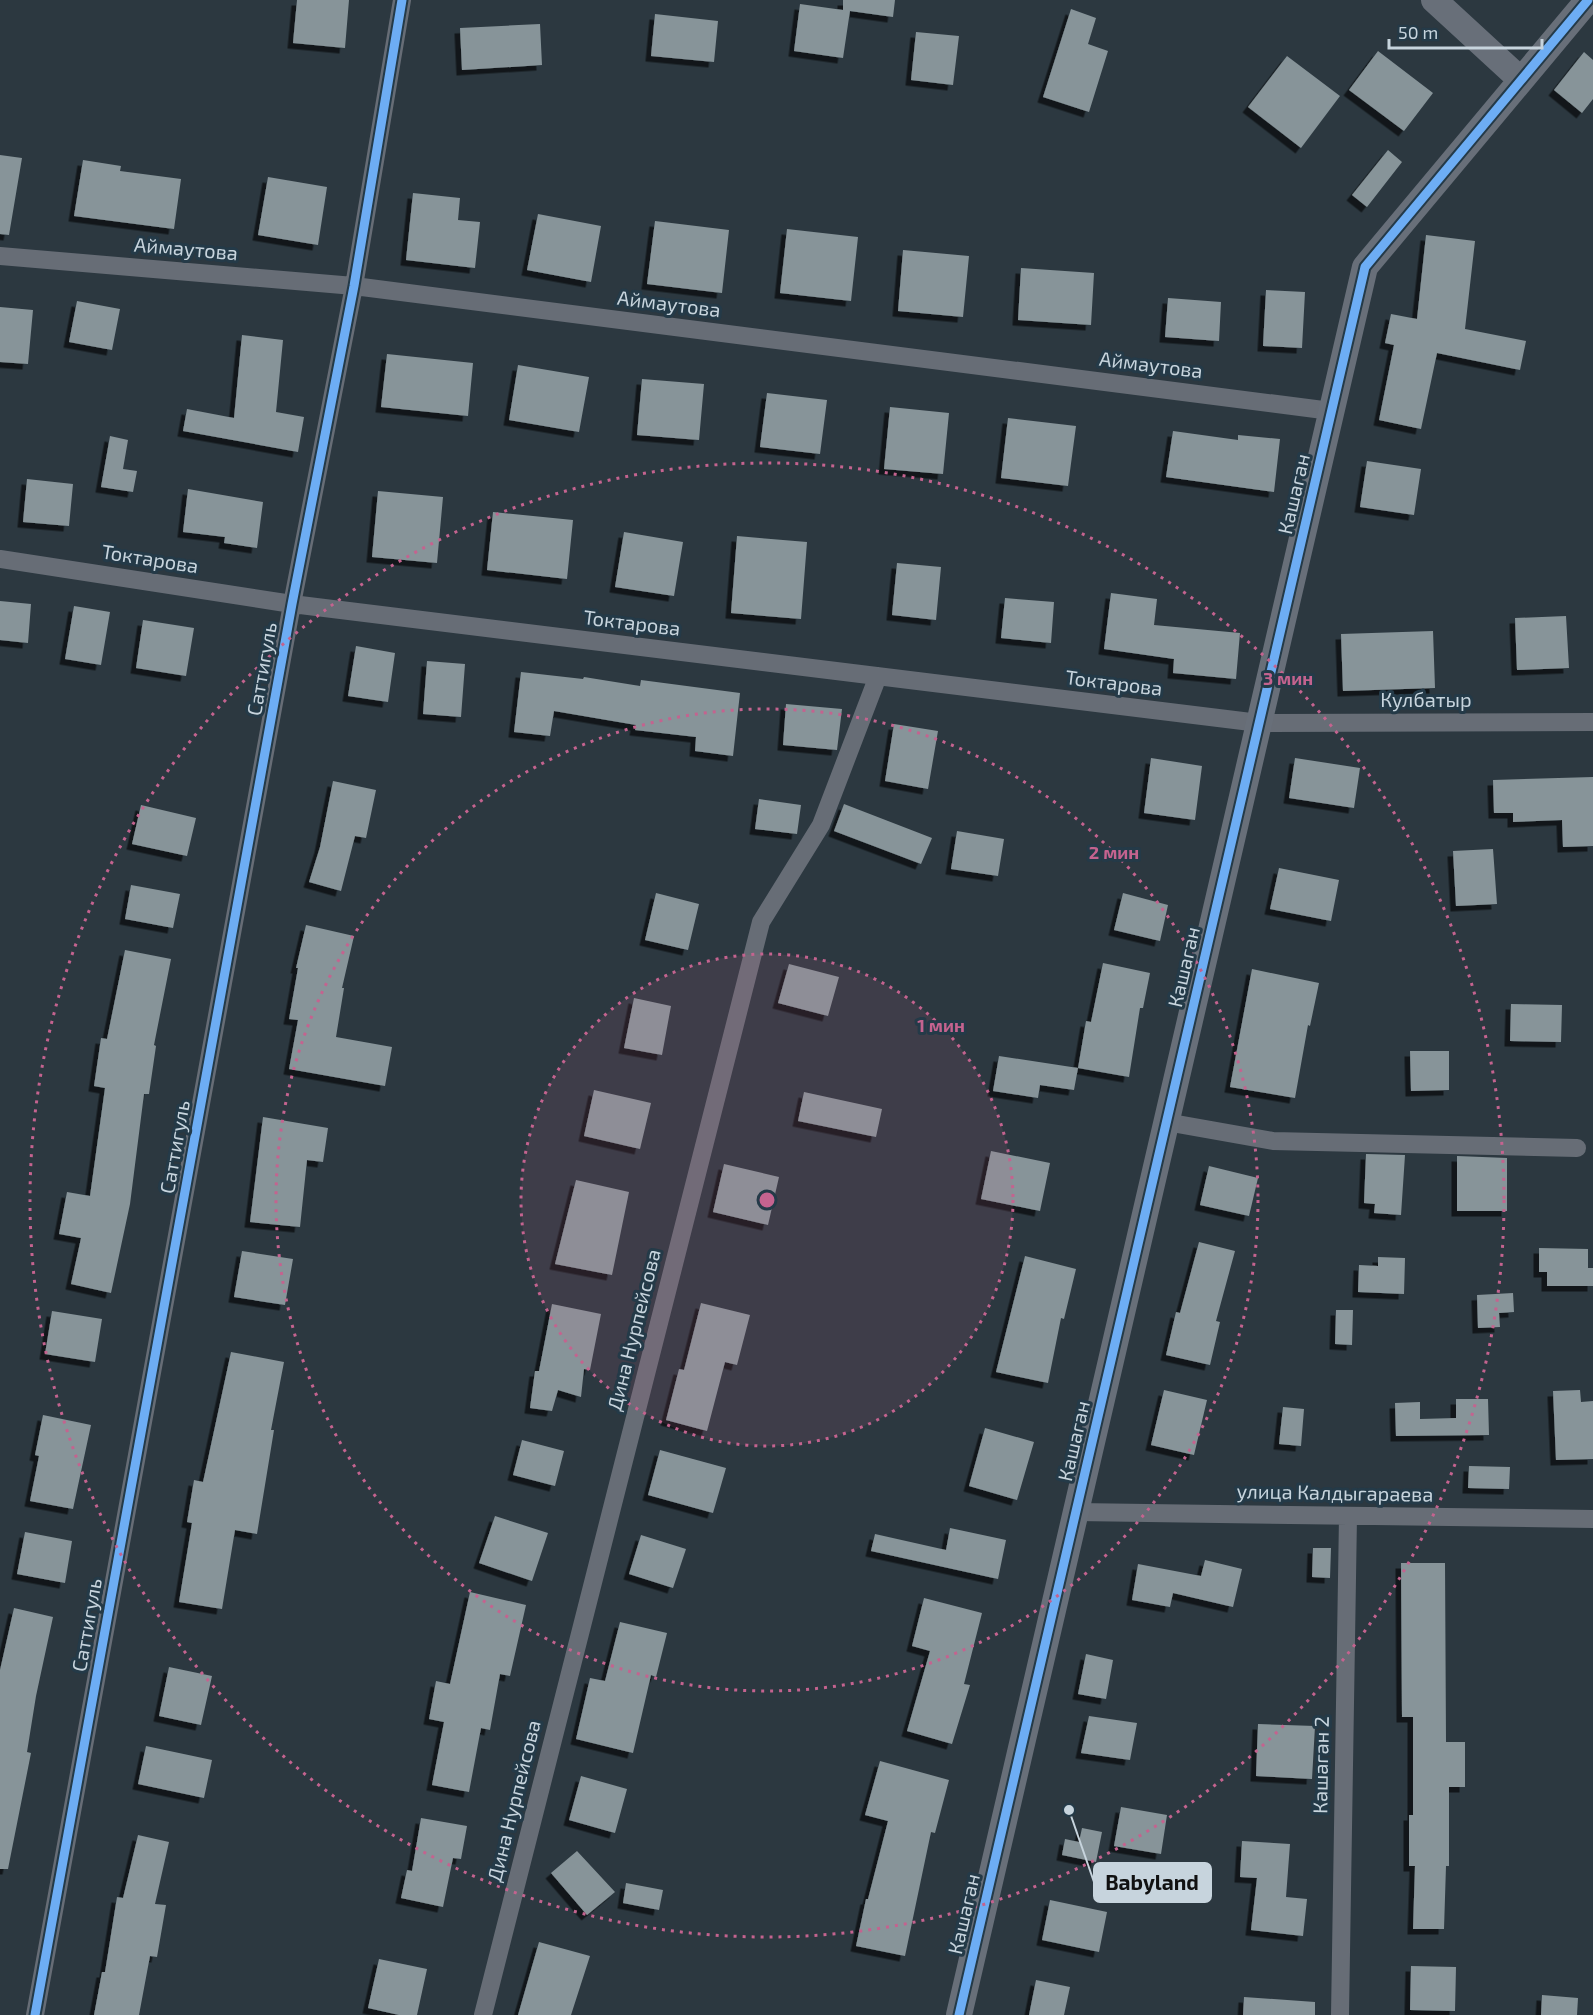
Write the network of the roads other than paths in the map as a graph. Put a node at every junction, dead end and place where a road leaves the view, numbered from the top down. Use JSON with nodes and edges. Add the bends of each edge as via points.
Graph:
{"nodes":[{"id":1,"x":402,"y":0,"type":"edge"},
{"id":2,"x":1434,"y":0,"type":"edge"},
{"id":3,"x":1588,"y":0,"type":"edge"},
{"id":4,"x":1521,"y":80,"type":"junction"},
{"id":5,"x":0,"y":256,"type":"edge"},
{"id":6,"x":354,"y":286,"type":"junction"},
{"id":7,"x":1331,"y":411,"type":"junction"},
{"id":8,"x":0,"y":559,"type":"edge"},
{"id":9,"x":292,"y":604,"type":"junction"},
{"id":10,"x":878,"y":676,"type":"junction"},
{"id":11,"x":1593,"y":722,"type":"edge"},
{"id":12,"x":1259,"y":723,"type":"junction"},
{"id":13,"x":1166,"y":1122,"type":"junction"},
{"id":14,"x":1577,"y":1148,"type":"dead end"},
{"id":15,"x":1076,"y":1512,"type":"junction"},
{"id":16,"x":1348,"y":1516,"type":"junction"},
{"id":17,"x":1593,"y":1519,"type":"edge"},
{"id":18,"x":34,"y":2015,"type":"edge"},
{"id":19,"x":483,"y":2015,"type":"edge"},
{"id":20,"x":959,"y":2015,"type":"edge"},
{"id":21,"x":1340,"y":2015,"type":"edge"}],
"edges":[{"from":1,"to":6,"type":"street","name":"Саттигуль"},
{"from":2,"to":4,"type":"street"},
{"from":3,"to":4,"type":"street","name":"Кашаган"},
{"from":4,"to":7,"type":"street","name":"Кашаган","via":[[1365,267]]},
{"from":5,"to":6,"type":"street","name":"Аймаутова"},
{"from":6,"to":7,"type":"street","name":"Аймаутова"},
{"from":6,"to":9,"type":"street","name":"Саттигуль"},
{"from":7,"to":12,"type":"street","name":"Кашаган"},
{"from":8,"to":9,"type":"street","name":"Токтарова"},
{"from":9,"to":10,"type":"street","name":"Токтарова"},
{"from":9,"to":18,"type":"street","name":"Саттигуль"},
{"from":10,"to":12,"type":"street","name":"Токтарова"},
{"from":10,"to":19,"type":"street","name":"Дина Нурпейсова","via":[[821,825],[761,922]]},
{"from":11,"to":12,"type":"street","name":"Кулбатыр"},
{"from":12,"to":13,"type":"street","name":"Кашаган"},
{"from":13,"to":14,"type":"street","via":[[1274,1141]]},
{"from":13,"to":15,"type":"street","name":"Кашаган"},
{"from":15,"to":16,"type":"street","name":"улица Калдыгараева"},
{"from":15,"to":20,"type":"street","name":"Кашаган"},
{"from":16,"to":17,"type":"street","name":"улица Калдыгараева"},
{"from":16,"to":21,"type":"street","name":"Кашаган 2"}]}
